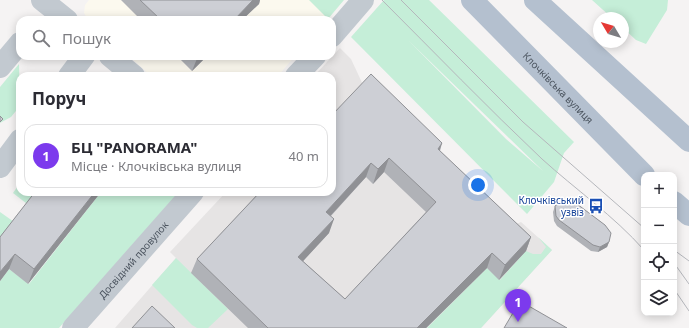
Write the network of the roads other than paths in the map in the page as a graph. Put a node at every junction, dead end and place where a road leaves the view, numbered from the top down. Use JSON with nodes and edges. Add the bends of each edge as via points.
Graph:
{"nodes":[{"id":1,"x":363,"y":0,"type":"edge"},
{"id":2,"x":472,"y":0,"type":"edge"},
{"id":3,"x":535,"y":0,"type":"edge"},
{"id":4,"x":44,"y":9,"type":"edge"},
{"id":5,"x":59,"y":16,"type":"edge"},
{"id":6,"x":336,"y":31,"type":"edge"},
{"id":7,"x":16,"y":48,"type":"edge"},
{"id":8,"x":81,"y":60,"type":"edge"},
{"id":9,"x":115,"y":60,"type":"edge"},
{"id":10,"x":311,"y":60,"type":"edge"},
{"id":11,"x":0,"y":67,"type":"edge"},
{"id":12,"x":72,"y":72,"type":"edge"},
{"id":13,"x":129,"y":72,"type":"edge"},
{"id":14,"x":300,"y":72,"type":"edge"},
{"id":15,"x":689,"y":141,"type":"edge"},
{"id":16,"x":16,"y":145,"type":"edge"},
{"id":17,"x":0,"y":167,"type":"edge"},
{"id":18,"x":641,"y":172,"type":"edge"},
{"id":19,"x":189,"y":196,"type":"edge"},
{"id":20,"x":677,"y":205,"type":"edge"},
{"id":21,"x":689,"y":215,"type":"edge"},
{"id":22,"x":73,"y":328,"type":"edge"}],
"edges":[{"from":1,"to":6,"type":"street"},
{"from":2,"to":18,"type":"main road","name":"Клочківська вулиця"},
{"from":3,"to":15,"type":"main road"},
{"from":4,"to":5,"type":"street"},
{"from":7,"to":11,"type":"street"},
{"from":8,"to":12,"type":"street"},
{"from":9,"to":13,"type":"street"},
{"from":10,"to":14,"type":"street"},
{"from":16,"to":17,"type":"street"},
{"from":19,"to":22,"type":"street","name":"Досвідний провулок"},
{"from":20,"to":21,"type":"main road"}]}
